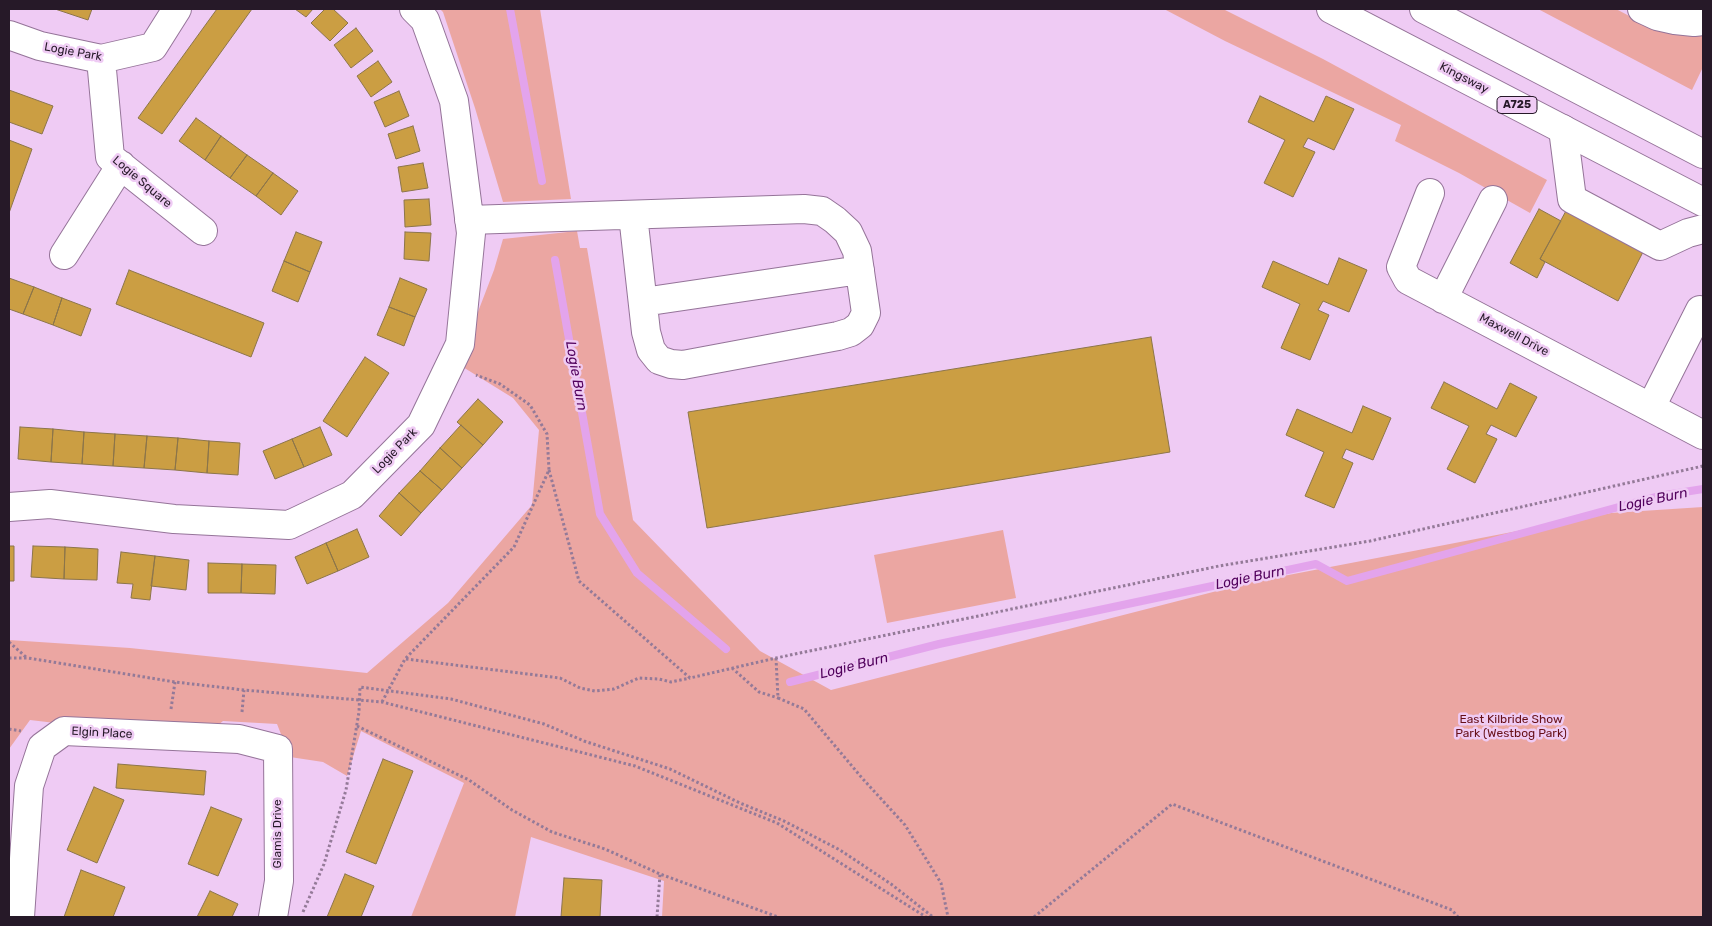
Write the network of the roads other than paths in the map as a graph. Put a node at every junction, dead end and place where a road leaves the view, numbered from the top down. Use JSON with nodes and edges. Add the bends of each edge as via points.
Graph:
{"nodes":[{"id":1,"x":178,"y":9,"type":"edge"},
{"id":2,"x":414,"y":9,"type":"edge"},
{"id":3,"x":1331,"y":9,"type":"edge"},
{"id":4,"x":1424,"y":9,"type":"edge"},
{"id":5,"x":1642,"y":9,"type":"edge"},
{"id":6,"x":1703,"y":21,"type":"edge"},
{"id":7,"x":9,"y":35,"type":"edge"},
{"id":8,"x":101,"y":59,"type":"junction"},
{"id":9,"x":1563,"y":129,"type":"junction"},
{"id":10,"x":1703,"y":154,"type":"edge"},
{"id":11,"x":121,"y":165,"type":"junction"},
{"id":12,"x":1430,"y":192,"type":"dead end"},
{"id":13,"x":1492,"y":200,"type":"dead end"},
{"id":14,"x":1703,"y":202,"type":"edge"},
{"id":15,"x":633,"y":215,"type":"junction"},
{"id":16,"x":469,"y":220,"type":"junction"},
{"id":17,"x":1703,"y":229,"type":"edge"},
{"id":18,"x":202,"y":231,"type":"dead end"},
{"id":19,"x":64,"y":255,"type":"dead end"},
{"id":20,"x":860,"y":270,"type":"junction"},
{"id":21,"x":1443,"y":299,"type":"junction"},
{"id":22,"x":643,"y":302,"type":"junction"},
{"id":23,"x":1700,"y":310,"type":"dead end"},
{"id":24,"x":1651,"y":407,"type":"junction"},
{"id":25,"x":1703,"y":434,"type":"edge"},
{"id":26,"x":9,"y":508,"type":"edge"},
{"id":27,"x":278,"y":749,"type":"joint"},
{"id":28,"x":20,"y":917,"type":"edge"},
{"id":29,"x":273,"y":917,"type":"edge"}],
"edges":[{"from":1,"to":8,"type":"main road","name":"Logie Park","via":[[153,48]]},
{"from":2,"to":16,"type":"main road","name":"Logie Park","via":[[425,20],[454,101]]},
{"from":3,"to":9,"type":"main road","name":"Kingsway","number":"A725"},
{"from":4,"to":10,"type":"main road"},
{"from":5,"to":6,"type":"main road","via":[[1675,20]]},
{"from":7,"to":8,"type":"main road","name":"Logie Park","via":[[40,46]]},
{"from":8,"to":11,"type":"main road","name":"Logie Square","via":[[110,157]]},
{"from":9,"to":14,"type":"main road","name":"Kingsway","number":"A725"},
{"from":9,"to":17,"type":"main road","via":[[1572,199],[1660,246]]},
{"from":11,"to":18,"type":"main road","name":"Logie Square"},
{"from":11,"to":19,"type":"main road"},
{"from":12,"to":21,"type":"main road","name":"Maxwell Drive","via":[[1401,267],[1408,280]]},
{"from":13,"to":21,"type":"main road"},
{"from":15,"to":16,"type":"main road"},
{"from":15,"to":20,"type":"main road","via":[[822,211],[848,232],[857,251]]},
{"from":15,"to":22,"type":"main road"},
{"from":16,"to":26,"type":"main road","name":"Logie Park","via":[[471,233],[460,344],[420,425],[352,495],[290,525],[174,519],[50,504]]},
{"from":20,"to":22,"type":"main road"},
{"from":20,"to":22,"type":"main road","via":[[866,313],[860,325],[851,332],[683,365],[659,360],[651,350]]},
{"from":21,"to":24,"type":"main road","name":"Maxwell Drive"},
{"from":23,"to":24,"type":"main road"},
{"from":24,"to":25,"type":"main road","name":"Maxwell Drive"},
{"from":27,"to":28,"type":"main road","name":"Elgin Place","via":[[238,739],[64,731],[42,748],[29,786]]},
{"from":27,"to":29,"type":"main road","name":"Glamis Drive","via":[[279,881]]}]}
